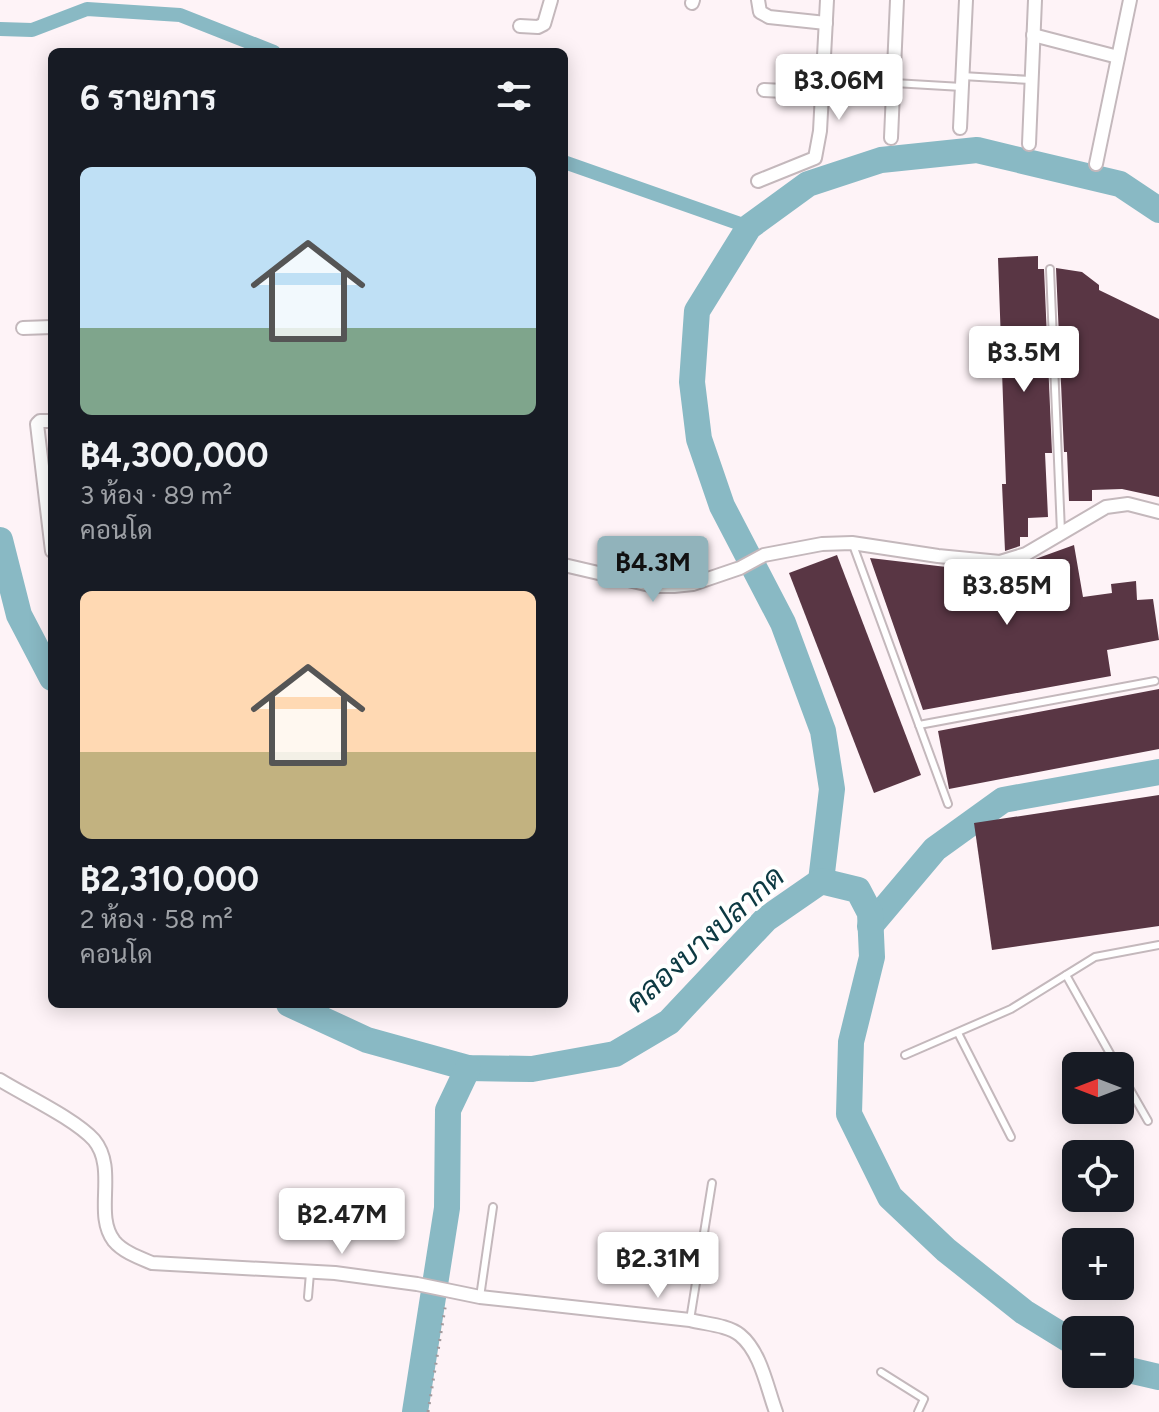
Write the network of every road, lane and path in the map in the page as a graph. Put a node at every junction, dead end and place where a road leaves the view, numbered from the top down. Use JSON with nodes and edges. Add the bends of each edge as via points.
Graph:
{"nodes":[{"id":1,"x":551,"y":0,"type":"edge"},
{"id":2,"x":758,"y":0,"type":"edge"},
{"id":3,"x":827,"y":0,"type":"edge"},
{"id":4,"x":897,"y":0,"type":"edge"},
{"id":5,"x":966,"y":0,"type":"edge"},
{"id":6,"x":1035,"y":0,"type":"edge"},
{"id":7,"x":1130,"y":0,"type":"edge"},
{"id":8,"x":826,"y":23,"type":"junction"},
{"id":9,"x":520,"y":26,"type":"dead end"},
{"id":10,"x":1033,"y":35,"type":"junction"},
{"id":11,"x":1118,"y":57,"type":"junction"},
{"id":12,"x":823,"y":72,"type":"junction"},
{"id":13,"x":894,"y":80,"type":"junction"},
{"id":14,"x":1032,"y":80,"type":"junction"},
{"id":15,"x":962,"y":81,"type":"junction"},
{"id":16,"x":764,"y":90,"type":"dead end"},
{"id":17,"x":822,"y":93,"type":"junction"},
{"id":18,"x":960,"y":128,"type":"dead end"},
{"id":19,"x":891,"y":138,"type":"dead end"},
{"id":20,"x":1029,"y":144,"type":"dead end"},
{"id":21,"x":1096,"y":164,"type":"dead end"},
{"id":22,"x":758,"y":181,"type":"dead end"},
{"id":23,"x":1050,"y":269,"type":"dead end"},
{"id":24,"x":48,"y":327,"type":"edge"},
{"id":25,"x":23,"y":328,"type":"dead end"},
{"id":26,"x":48,"y":421,"type":"edge"},
{"id":27,"x":1159,"y":512,"type":"edge"},
{"id":28,"x":48,"y":517,"type":"edge"},
{"id":29,"x":1061,"y":535,"type":"junction"},
{"id":30,"x":852,"y":543,"type":"junction"},
{"id":31,"x":568,"y":566,"type":"edge"},
{"id":32,"x":1155,"y":681,"type":"dead end"},
{"id":33,"x":919,"y":725,"type":"junction"},
{"id":34,"x":948,"y":804,"type":"dead end"},
{"id":35,"x":1159,"y":945,"type":"edge"},
{"id":36,"x":1066,"y":975,"type":"junction"},
{"id":37,"x":958,"y":1033,"type":"junction"},
{"id":38,"x":1109,"y":1052,"type":"edge"},
{"id":39,"x":905,"y":1055,"type":"dead end"},
{"id":40,"x":0,"y":1080,"type":"edge"},
{"id":41,"x":1134,"y":1096,"type":"edge"},
{"id":42,"x":1148,"y":1121,"type":"dead end"},
{"id":43,"x":1011,"y":1137,"type":"dead end"},
{"id":44,"x":712,"y":1183,"type":"dead end"},
{"id":45,"x":493,"y":1207,"type":"dead end"},
{"id":46,"x":310,"y":1271,"type":"junction"},
{"id":47,"x":449,"y":1290,"type":"junction"},
{"id":48,"x":308,"y":1297,"type":"dead end"},
{"id":49,"x":480,"y":1297,"type":"junction"},
{"id":50,"x":690,"y":1320,"type":"junction"},
{"id":51,"x":881,"y":1372,"type":"dead end"},
{"id":52,"x":428,"y":1412,"type":"edge"},
{"id":53,"x":776,"y":1412,"type":"edge"},
{"id":54,"x":918,"y":1412,"type":"edge"}],
"edges":[{"from":1,"to":9,"type":"street","via":[[544,24]]},
{"from":2,"to":8,"type":"street","via":[[760,12],[769,17]]},
{"from":3,"to":8,"type":"street"},
{"from":4,"to":13,"type":"street"},
{"from":5,"to":15,"type":"street"},
{"from":6,"to":10,"type":"street"},
{"from":7,"to":11,"type":"street"},
{"from":8,"to":12,"type":"street"},
{"from":10,"to":11,"type":"street"},
{"from":10,"to":14,"type":"street"},
{"from":11,"to":21,"type":"street"},
{"from":12,"to":13,"type":"lane"},
{"from":12,"to":17,"type":"street"},
{"from":13,"to":15,"type":"lane"},
{"from":13,"to":19,"type":"street"},
{"from":14,"to":15,"type":"lane"},
{"from":14,"to":20,"type":"street"},
{"from":15,"to":18,"type":"street"},
{"from":16,"to":17,"type":"street"},
{"from":17,"to":22,"type":"street","via":[[815,158]]},
{"from":23,"to":29,"type":"lane"},
{"from":24,"to":25,"type":"street"},
{"from":26,"to":28,"type":"street","via":[[37,424]]},
{"from":27,"to":29,"type":"street","via":[[1128,504],[1106,507]]},
{"from":29,"to":30,"type":"street","via":[[1000,562]]},
{"from":30,"to":31,"type":"street","via":[[764,555],[693,584],[654,586]]},
{"from":30,"to":33,"type":"lane"},
{"from":32,"to":33,"type":"lane"},
{"from":33,"to":34,"type":"lane"},
{"from":35,"to":36,"type":"lane","via":[[1095,957]]},
{"from":36,"to":37,"type":"lane"},
{"from":36,"to":38,"type":"lane"},
{"from":37,"to":39,"type":"lane"},
{"from":37,"to":43,"type":"lane"},
{"from":40,"to":46,"type":"street","via":[[95,1142],[105,1161],[105,1215],[114,1241],[134,1256],[152,1263]]},
{"from":41,"to":42,"type":"lane"},
{"from":44,"to":50,"type":"lane"},
{"from":45,"to":49,"type":"lane"},
{"from":46,"to":47,"type":"street"},
{"from":46,"to":48,"type":"lane"},
{"from":47,"to":49,"type":"street"},
{"from":47,"to":52,"type":"path"},
{"from":49,"to":50,"type":"street"},
{"from":50,"to":53,"type":"street","via":[[740,1335],[756,1357]]},
{"from":51,"to":54,"type":"lane","via":[[924,1399]]}]}
